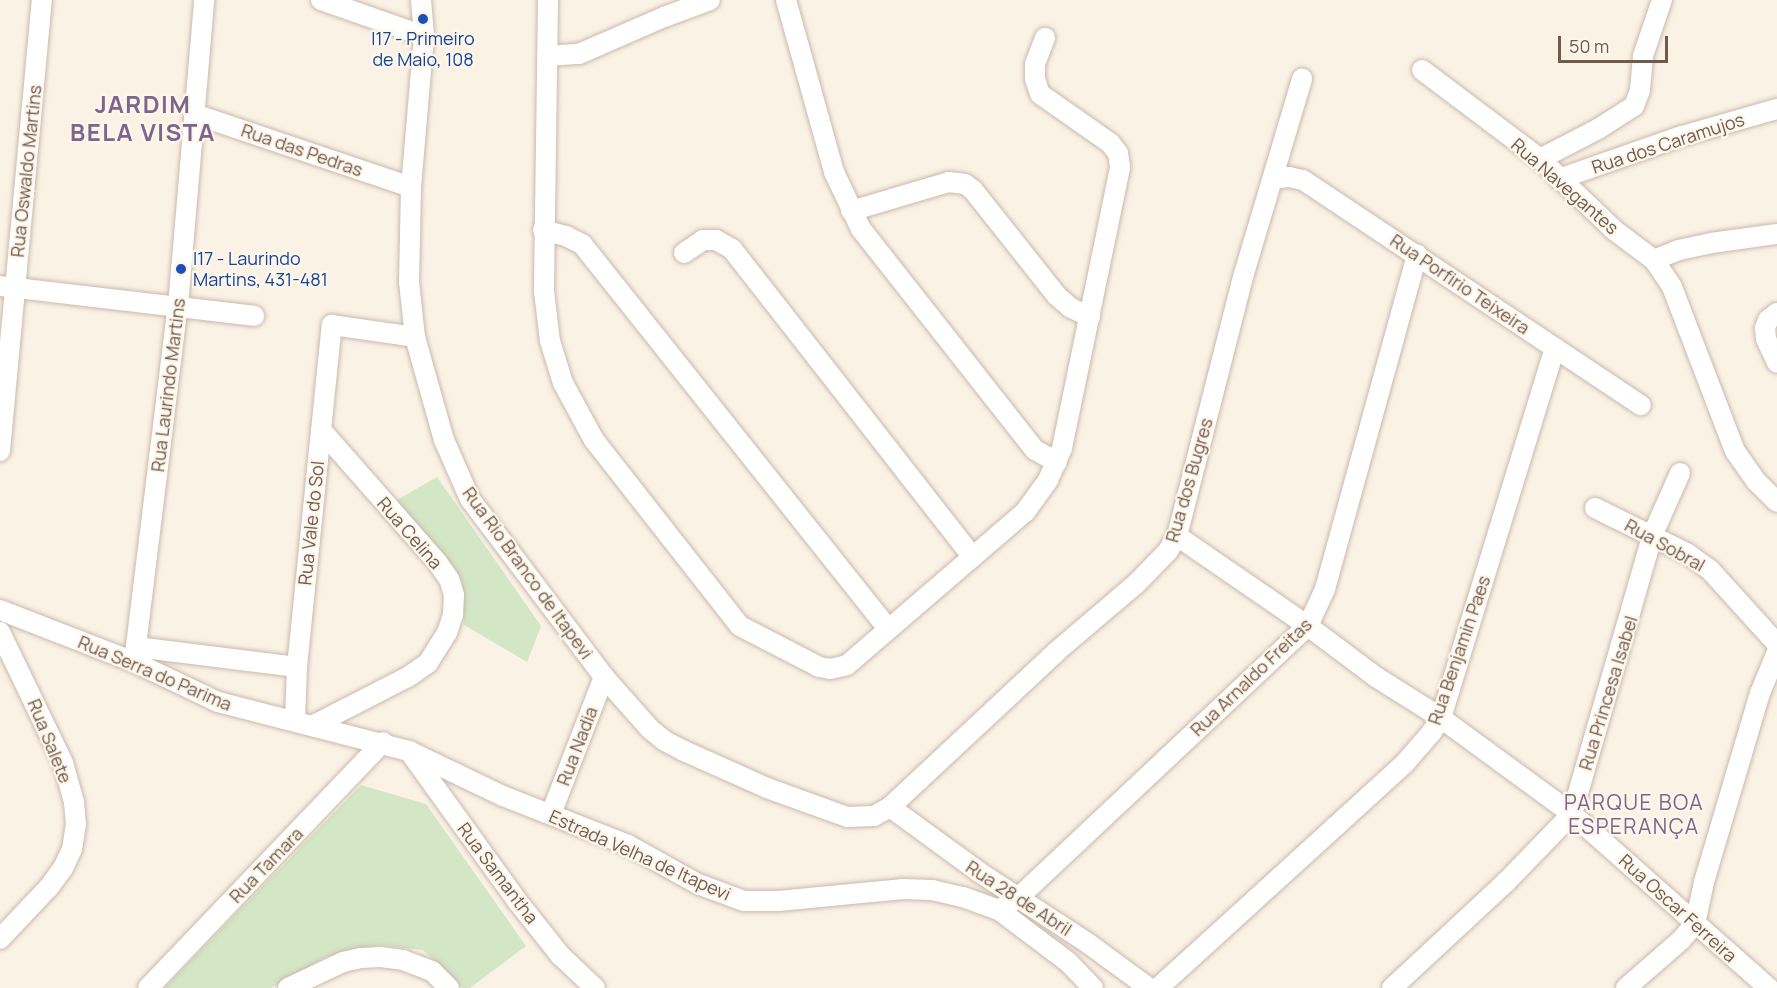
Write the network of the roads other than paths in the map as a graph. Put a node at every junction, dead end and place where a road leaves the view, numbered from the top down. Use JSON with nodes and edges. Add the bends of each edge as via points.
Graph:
{"nodes":[{"id":1,"x":42,"y":0,"type":"edge"},
{"id":2,"x":204,"y":0,"type":"edge"},
{"id":3,"x":321,"y":0,"type":"edge"},
{"id":4,"x":421,"y":0,"type":"edge"},
{"id":5,"x":548,"y":0,"type":"edge"},
{"id":6,"x":710,"y":0,"type":"edge"},
{"id":7,"x":786,"y":0,"type":"edge"},
{"id":8,"x":1662,"y":0,"type":"edge"},
{"id":9,"x":662,"y":8,"type":"edge"},
{"id":10,"x":424,"y":36,"type":"junction"},
{"id":11,"x":1045,"y":38,"type":"dead end"},
{"id":12,"x":547,"y":56,"type":"junction"},
{"id":13,"x":1422,"y":70,"type":"dead end"},
{"id":14,"x":1302,"y":79,"type":"dead end"},
{"id":15,"x":1777,"y":109,"type":"edge"},
{"id":16,"x":194,"y":114,"type":"junction"},
{"id":17,"x":1540,"y":159,"type":"junction"},
{"id":18,"x":1274,"y":179,"type":"junction"},
{"id":19,"x":1559,"y":179,"type":"junction"},
{"id":20,"x":411,"y":187,"type":"junction"},
{"id":21,"x":851,"y":211,"type":"junction"},
{"id":22,"x":543,"y":230,"type":"junction"},
{"id":23,"x":1777,"y":234,"type":"edge"},
{"id":24,"x":684,"y":254,"type":"dead end"},
{"id":25,"x":1417,"y":254,"type":"junction"},
{"id":26,"x":1654,"y":260,"type":"junction"},
{"id":27,"x":7,"y":286,"type":"edge"},
{"id":28,"x":178,"y":306,"type":"junction"},
{"id":29,"x":1777,"y":313,"type":"edge"},
{"id":30,"x":254,"y":316,"type":"dead end"},
{"id":31,"x":1090,"y":317,"type":"junction"},
{"id":32,"x":415,"y":338,"type":"junction"},
{"id":33,"x":1555,"y":348,"type":"junction"},
{"id":34,"x":1777,"y":363,"type":"edge"},
{"id":35,"x":1641,"y":405,"type":"dead end"},
{"id":36,"x":321,"y":430,"type":"junction"},
{"id":37,"x":0,"y":450,"type":"edge"},
{"id":38,"x":1057,"y":462,"type":"junction"},
{"id":39,"x":1680,"y":473,"type":"dead end"},
{"id":40,"x":1777,"y":502,"type":"edge"},
{"id":41,"x":1595,"y":508,"type":"dead end"},
{"id":42,"x":1177,"y":536,"type":"junction"},
{"id":43,"x":1652,"y":537,"type":"junction"},
{"id":44,"x":973,"y":557,"type":"junction"},
{"id":45,"x":0,"y":610,"type":"edge"},
{"id":46,"x":1308,"y":626,"type":"junction"},
{"id":47,"x":888,"y":629,"type":"junction"},
{"id":48,"x":0,"y":632,"type":"edge"},
{"id":49,"x":1777,"y":644,"type":"edge"},
{"id":50,"x":1777,"y":652,"type":"edge"},
{"id":51,"x":135,"y":655,"type":"junction"},
{"id":52,"x":297,"y":667,"type":"junction"},
{"id":53,"x":604,"y":677,"type":"junction"},
{"id":54,"x":1441,"y":718,"type":"junction"},
{"id":55,"x":295,"y":721,"type":"junction"},
{"id":56,"x":314,"y":725,"type":"junction"},
{"id":57,"x":383,"y":742,"type":"junction"},
{"id":58,"x":409,"y":751,"type":"junction"},
{"id":59,"x":890,"y":807,"type":"junction"},
{"id":60,"x":550,"y":814,"type":"junction"},
{"id":61,"x":1572,"y":814,"type":"junction"},
{"id":62,"x":1019,"y":897,"type":"junction"},
{"id":63,"x":999,"y":910,"type":"junction"},
{"id":64,"x":1695,"y":924,"type":"junction"},
{"id":65,"x":0,"y":939,"type":"edge"},
{"id":66,"x":148,"y":988,"type":"edge"},
{"id":67,"x":288,"y":988,"type":"edge"},
{"id":68,"x":449,"y":988,"type":"edge"},
{"id":69,"x":595,"y":988,"type":"edge"},
{"id":70,"x":1093,"y":988,"type":"edge"},
{"id":71,"x":1149,"y":988,"type":"edge"},
{"id":72,"x":1158,"y":988,"type":"edge"},
{"id":73,"x":1392,"y":988,"type":"edge"},
{"id":74,"x":1626,"y":988,"type":"edge"},
{"id":75,"x":1769,"y":988,"type":"edge"}],
"edges":[{"from":1,"to":27,"type":"street","name":"Rua Oswaldo Martins"},
{"from":2,"to":16,"type":"street","name":"Rua Laurindo Martins"},
{"from":3,"to":10,"type":"street"},
{"from":4,"to":10,"type":"street","name":"Rua Rio Branco de Itapevi"},
{"from":5,"to":12,"type":"street"},
{"from":6,"to":9,"type":"street"},
{"from":7,"to":21,"type":"street","via":[[834,172]]},
{"from":8,"to":17,"type":"street","via":[[1643,56],[1640,90],[1634,106]]},
{"from":9,"to":12,"type":"street","via":[[579,54]]},
{"from":10,"to":20,"type":"street","name":"Rua Rio Branco de Itapevi"},
{"from":11,"to":31,"type":"street","via":[[1035,64],[1040,94],[1110,143],[1120,160]]},
{"from":12,"to":22,"type":"street"},
{"from":13,"to":17,"type":"street","name":"Rua Navegantes"},
{"from":14,"to":18,"type":"street","name":"Rua dos Bugres"},
{"from":15,"to":19,"type":"street","name":"Rua dos Caramujos","via":[[1682,136]]},
{"from":16,"to":20,"type":"street","name":"Rua das Pedras"},
{"from":16,"to":28,"type":"street","name":"Rua Laurindo Martins"},
{"from":17,"to":19,"type":"street","name":"Rua Navegantes"},
{"from":18,"to":25,"type":"street","name":"Rua Porfirio Teixeira","via":[[1303,180]]},
{"from":18,"to":42,"type":"street","name":"Rua dos Bugres","via":[[1243,278]]},
{"from":19,"to":26,"type":"street","name":"Rua Navegantes","via":[[1614,230]]},
{"from":20,"to":32,"type":"street","name":"Rua Rio Branco de Itapevi","via":[[409,282]]},
{"from":21,"to":31,"type":"street","via":[[949,182],[964,184],[973,190],[1057,296]]},
{"from":21,"to":38,"type":"street","via":[[873,246],[1035,450]]},
{"from":22,"to":47,"type":"street","via":[[582,244]]},
{"from":22,"to":47,"type":"street","via":[[546,316],[556,362],[572,403],[594,440],[740,626],[830,669],[847,664]]},
{"from":23,"to":26,"type":"street","via":[[1711,243]]},
{"from":24,"to":44,"type":"street","via":[[703,240],[716,240],[732,249]]},
{"from":25,"to":33,"type":"street","name":"Rua Porfirio Teixeira"},
{"from":25,"to":46,"type":"street","name":"Rua Arnaldo Freitas","via":[[1324,589]]},
{"from":26,"to":40,"type":"street","name":"Rua Navegantes","via":[[1672,287],[1736,451],[1757,482]]},
{"from":27,"to":28,"type":"street"},
{"from":27,"to":37,"type":"street","name":"Rua Oswaldo Martins"},
{"from":28,"to":30,"type":"street"},
{"from":28,"to":51,"type":"street","name":"Rua Laurindo Martins"},
{"from":29,"to":34,"type":"street","via":[[1765,328]]},
{"from":31,"to":38,"type":"street"},
{"from":32,"to":36,"type":"street","name":"Rua Vale do Sol","via":[[332,325]]},
{"from":32,"to":53,"type":"street","name":"Rua Rio Branco de Itapevi","via":[[444,440],[470,499]]},
{"from":33,"to":35,"type":"street","name":"Rua Porfirio Teixeira"},
{"from":33,"to":54,"type":"street","name":"Rua Benjamin Paes"},
{"from":36,"to":52,"type":"street","name":"Rua Vale do Sol"},
{"from":36,"to":56,"type":"street","name":"Rua Celina","via":[[438,563],[454,595],[447,633],[428,663]]},
{"from":38,"to":44,"type":"street","via":[[1025,512]]},
{"from":39,"to":43,"type":"street","name":"Rua Princesa Isabel"},
{"from":41,"to":43,"type":"street","name":"Rua Sobral"},
{"from":42,"to":46,"type":"street","name":"Rua Oscar Ferreira"},
{"from":42,"to":59,"type":"street","name":"Rua dos Bugres","via":[[1136,584],[1056,652]]},
{"from":43,"to":49,"type":"street","name":"Rua Sobral","via":[[1688,554],[1710,570]]},
{"from":43,"to":61,"type":"street","name":"Rua Princesa Isabel"},
{"from":44,"to":47,"type":"street"},
{"from":45,"to":51,"type":"street","name":"Rua Serra do Parima"},
{"from":46,"to":54,"type":"street","name":"Rua Oscar Ferreira","via":[[1376,677]]},
{"from":46,"to":62,"type":"street","name":"Rua Arnaldo Freitas"},
{"from":48,"to":65,"type":"street","name":"Rua Salete","via":[[63,763],[76,824],[72,849],[63,868]]},
{"from":50,"to":64,"type":"street","via":[[1760,693]]},
{"from":51,"to":52,"type":"street"},
{"from":51,"to":55,"type":"street","name":"Rua Serra do Parima","via":[[218,702]]},
{"from":52,"to":55,"type":"street","name":"Rua Vale do Sol"},
{"from":53,"to":59,"type":"street","name":"Rua Rio Branco de Itapevi","via":[[650,729],[682,750],[767,788],[847,817],[874,816]]},
{"from":53,"to":60,"type":"street","name":"Rua Nadia"},
{"from":54,"to":61,"type":"street","name":"Rua Oscar Ferreira"},
{"from":54,"to":72,"type":"street","name":"Rua Benjamin Paes","via":[[1405,763]]},
{"from":55,"to":56,"type":"street","name":"Rua Serra do Parima"},
{"from":56,"to":57,"type":"street","name":"Rua Serra do Parima"},
{"from":57,"to":58,"type":"street","name":"Estrada Velha de Itapevi"},
{"from":57,"to":66,"type":"street","name":"Rua Tamara"},
{"from":58,"to":60,"type":"street","name":"Estrada Velha de Itapevi"},
{"from":58,"to":69,"type":"street","name":"Rua Samantha","via":[[518,902],[560,955]]},
{"from":59,"to":62,"type":"street","name":"Rua 28 de Abril"},
{"from":60,"to":63,"type":"street","name":"Estrada Velha de Itapevi","via":[[628,845],[698,884],[744,901],[932,890]]},
{"from":61,"to":64,"type":"street","name":"Rua Oscar Ferreira"},
{"from":61,"to":73,"type":"street","name":"Rua Princesa Isabel"},
{"from":62,"to":63,"type":"street","name":"Rua Arnaldo Freitas"},
{"from":62,"to":71,"type":"street","name":"Rua 28 de Abril"},
{"from":63,"to":70,"type":"street","name":"Estrada Velha de Itapevi","via":[[1068,962]]},
{"from":64,"to":74,"type":"street"},
{"from":64,"to":75,"type":"street","name":"Rua Oscar Ferreira"},
{"from":67,"to":68,"type":"street","via":[[361,957],[403,960],[432,971]]}]}
